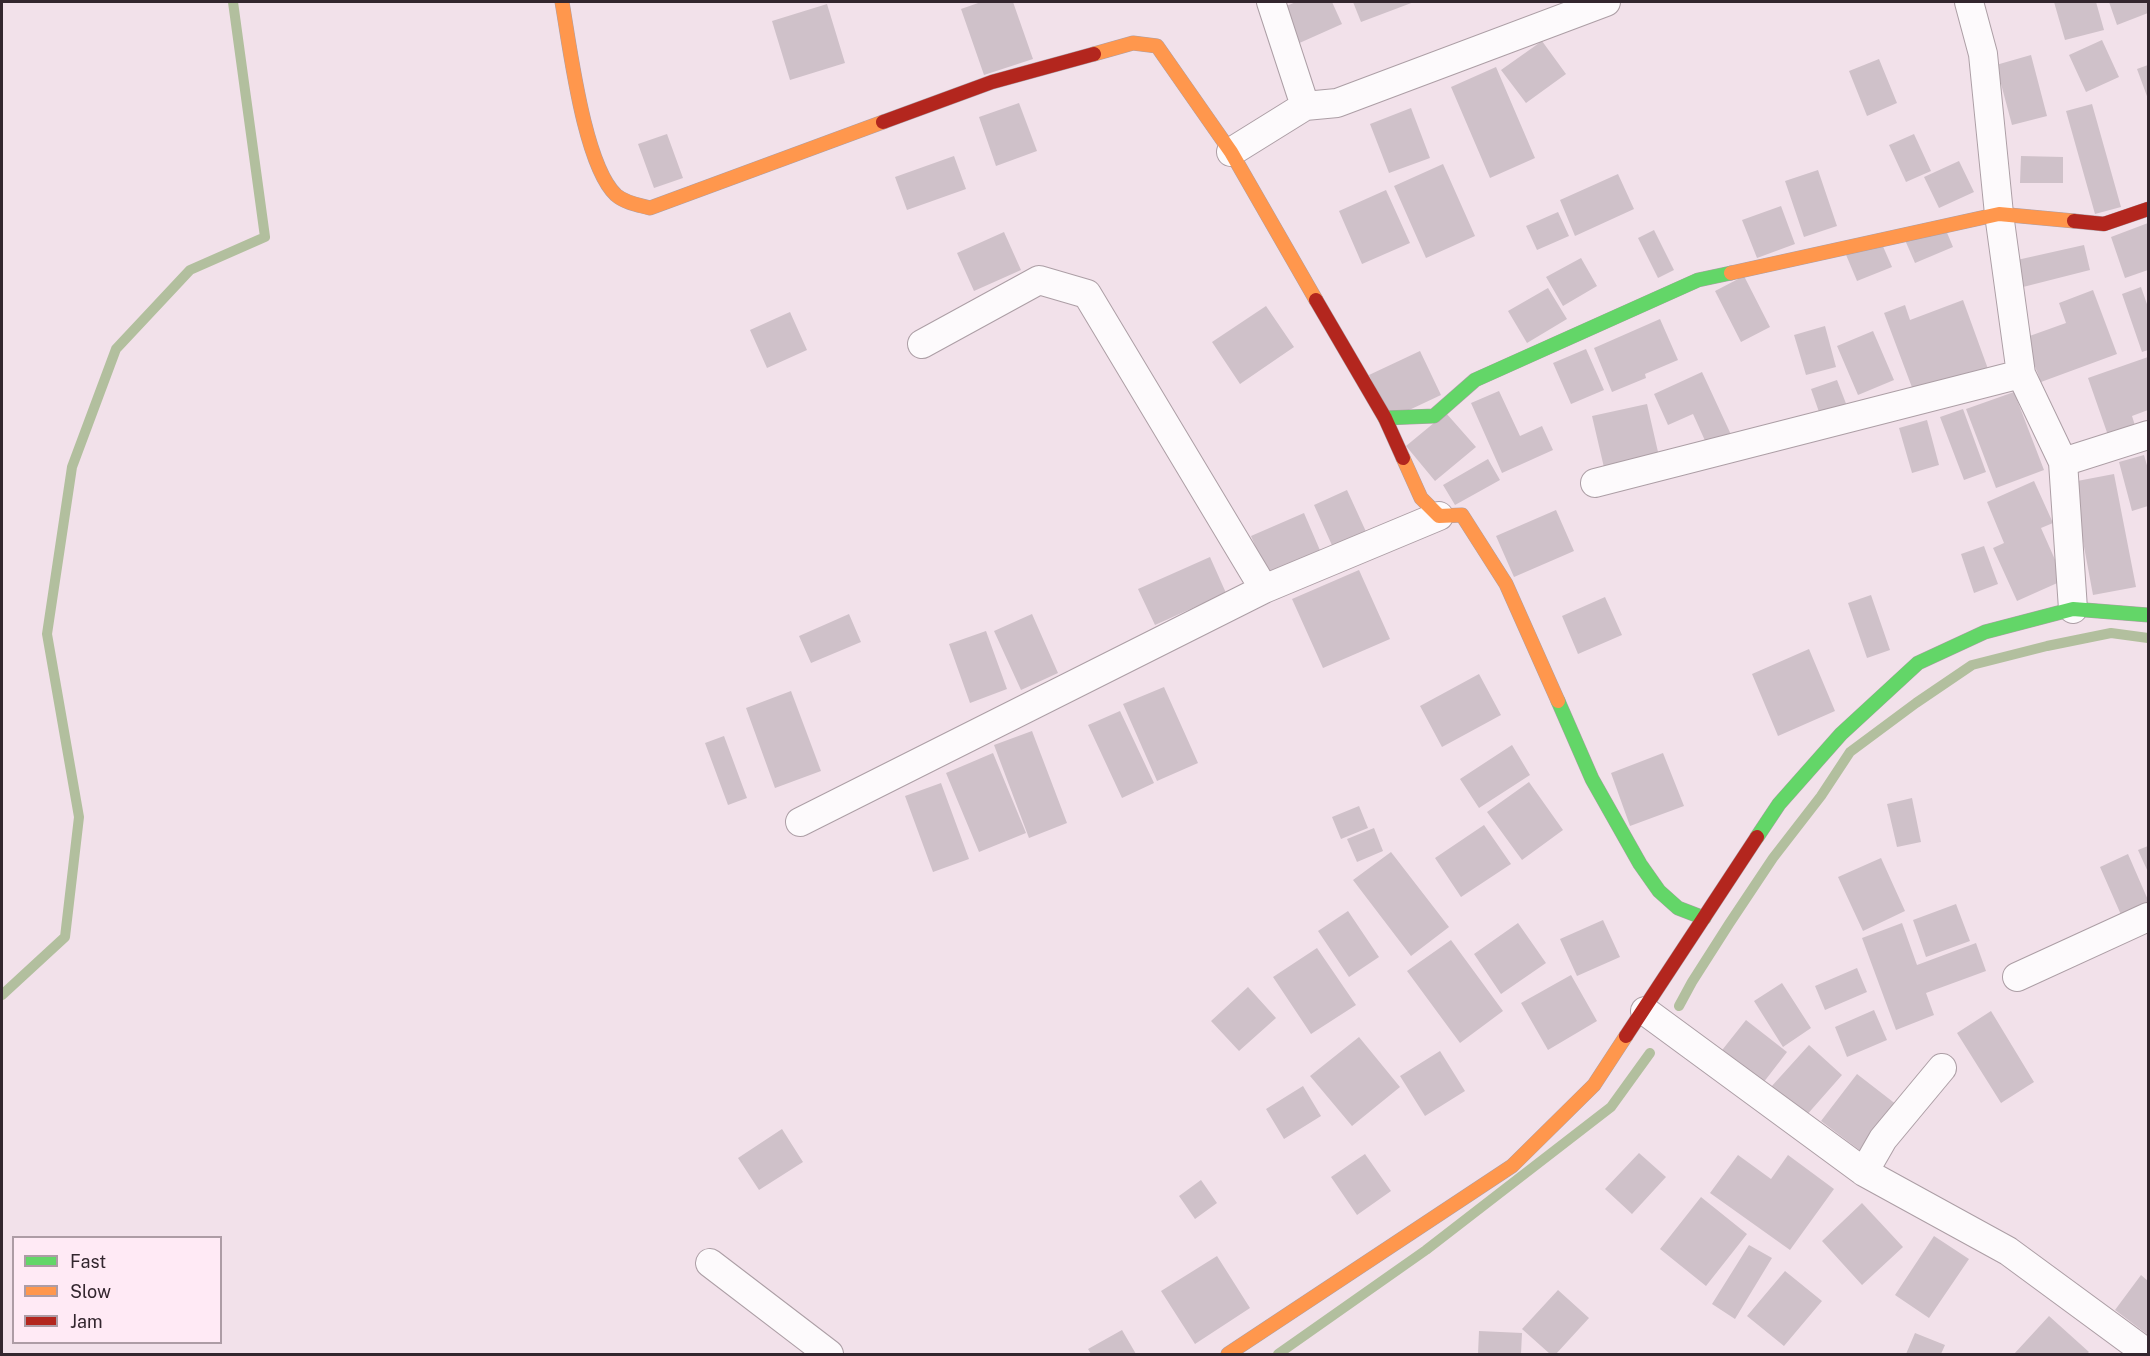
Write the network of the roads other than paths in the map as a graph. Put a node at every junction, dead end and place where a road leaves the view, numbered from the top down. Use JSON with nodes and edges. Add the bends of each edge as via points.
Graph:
{"nodes":[{"id":1,"x":562,"y":2,"type":"edge"},
{"id":2,"x":1271,"y":2,"type":"edge"},
{"id":3,"x":1606,"y":2,"type":"edge"},
{"id":4,"x":1969,"y":2,"type":"edge"},
{"id":5,"x":1305,"y":106,"type":"junction"},
{"id":6,"x":1231,"y":152,"type":"junction"},
{"id":7,"x":2148,"y":209,"type":"edge"},
{"id":8,"x":1999,"y":214,"type":"junction"},
{"id":9,"x":922,"y":344,"type":"dead end"},
{"id":10,"x":2021,"y":374,"type":"junction"},
{"id":11,"x":1385,"y":418,"type":"junction"},
{"id":12,"x":2148,"y":435,"type":"edge"},
{"id":13,"x":2063,"y":462,"type":"junction"},
{"id":14,"x":1595,"y":483,"type":"dead end"},
{"id":15,"x":1438,"y":516,"type":"junction"},
{"id":16,"x":1264,"y":589,"type":"junction"},
{"id":17,"x":2073,"y":609,"type":"junction"},
{"id":18,"x":2148,"y":615,"type":"edge"},
{"id":19,"x":800,"y":822,"type":"dead end"},
{"id":20,"x":2148,"y":917,"type":"edge"},
{"id":21,"x":1704,"y":918,"type":"junction"},
{"id":22,"x":2017,"y":977,"type":"dead end"},
{"id":23,"x":1645,"y":1011,"type":"junction"},
{"id":24,"x":1942,"y":1068,"type":"dead end"},
{"id":25,"x":1864,"y":1172,"type":"junction"},
{"id":26,"x":710,"y":1263,"type":"dead end"},
{"id":27,"x":829,"y":1354,"type":"edge"},
{"id":28,"x":1228,"y":1354,"type":"edge"},
{"id":29,"x":2148,"y":1354,"type":"edge"}],
"edges":[{"from":1,"to":6,"type":"street","via":[[582,107],[601,175],[614,195],[632,204],[650,208],[992,82],[1133,43],[1157,46]]},
{"from":2,"to":5,"type":"street"},
{"from":3,"to":5,"type":"street","via":[[1337,103]]},
{"from":4,"to":8,"type":"street","via":[[1983,54]]},
{"from":5,"to":6,"type":"street"},
{"from":6,"to":11,"type":"street"},
{"from":7,"to":8,"type":"street","via":[[2104,224]]},
{"from":8,"to":10,"type":"street"},
{"from":8,"to":11,"type":"street","via":[[1698,280],[1475,380],[1434,416]]},
{"from":9,"to":16,"type":"street","via":[[1039,280],[1087,294]]},
{"from":10,"to":13,"type":"street"},
{"from":10,"to":14,"type":"street"},
{"from":11,"to":15,"type":"street","via":[[1421,498]]},
{"from":12,"to":13,"type":"street"},
{"from":13,"to":17,"type":"street"},
{"from":15,"to":16,"type":"street"},
{"from":15,"to":21,"type":"street","via":[[1462,515],[1506,584],[1592,779],[1640,864],[1659,891],[1678,908]]},
{"from":16,"to":19,"type":"street"},
{"from":17,"to":18,"type":"street"},
{"from":17,"to":21,"type":"street","via":[[1985,632],[1918,663],[1841,734],[1779,804]]},
{"from":20,"to":22,"type":"street"},
{"from":21,"to":23,"type":"street"},
{"from":23,"to":25,"type":"street"},
{"from":23,"to":28,"type":"street","via":[[1594,1085],[1512,1166]]},
{"from":24,"to":25,"type":"street","via":[[1883,1138]]},
{"from":25,"to":29,"type":"street","via":[[2008,1251]]},
{"from":26,"to":27,"type":"street"}]}
